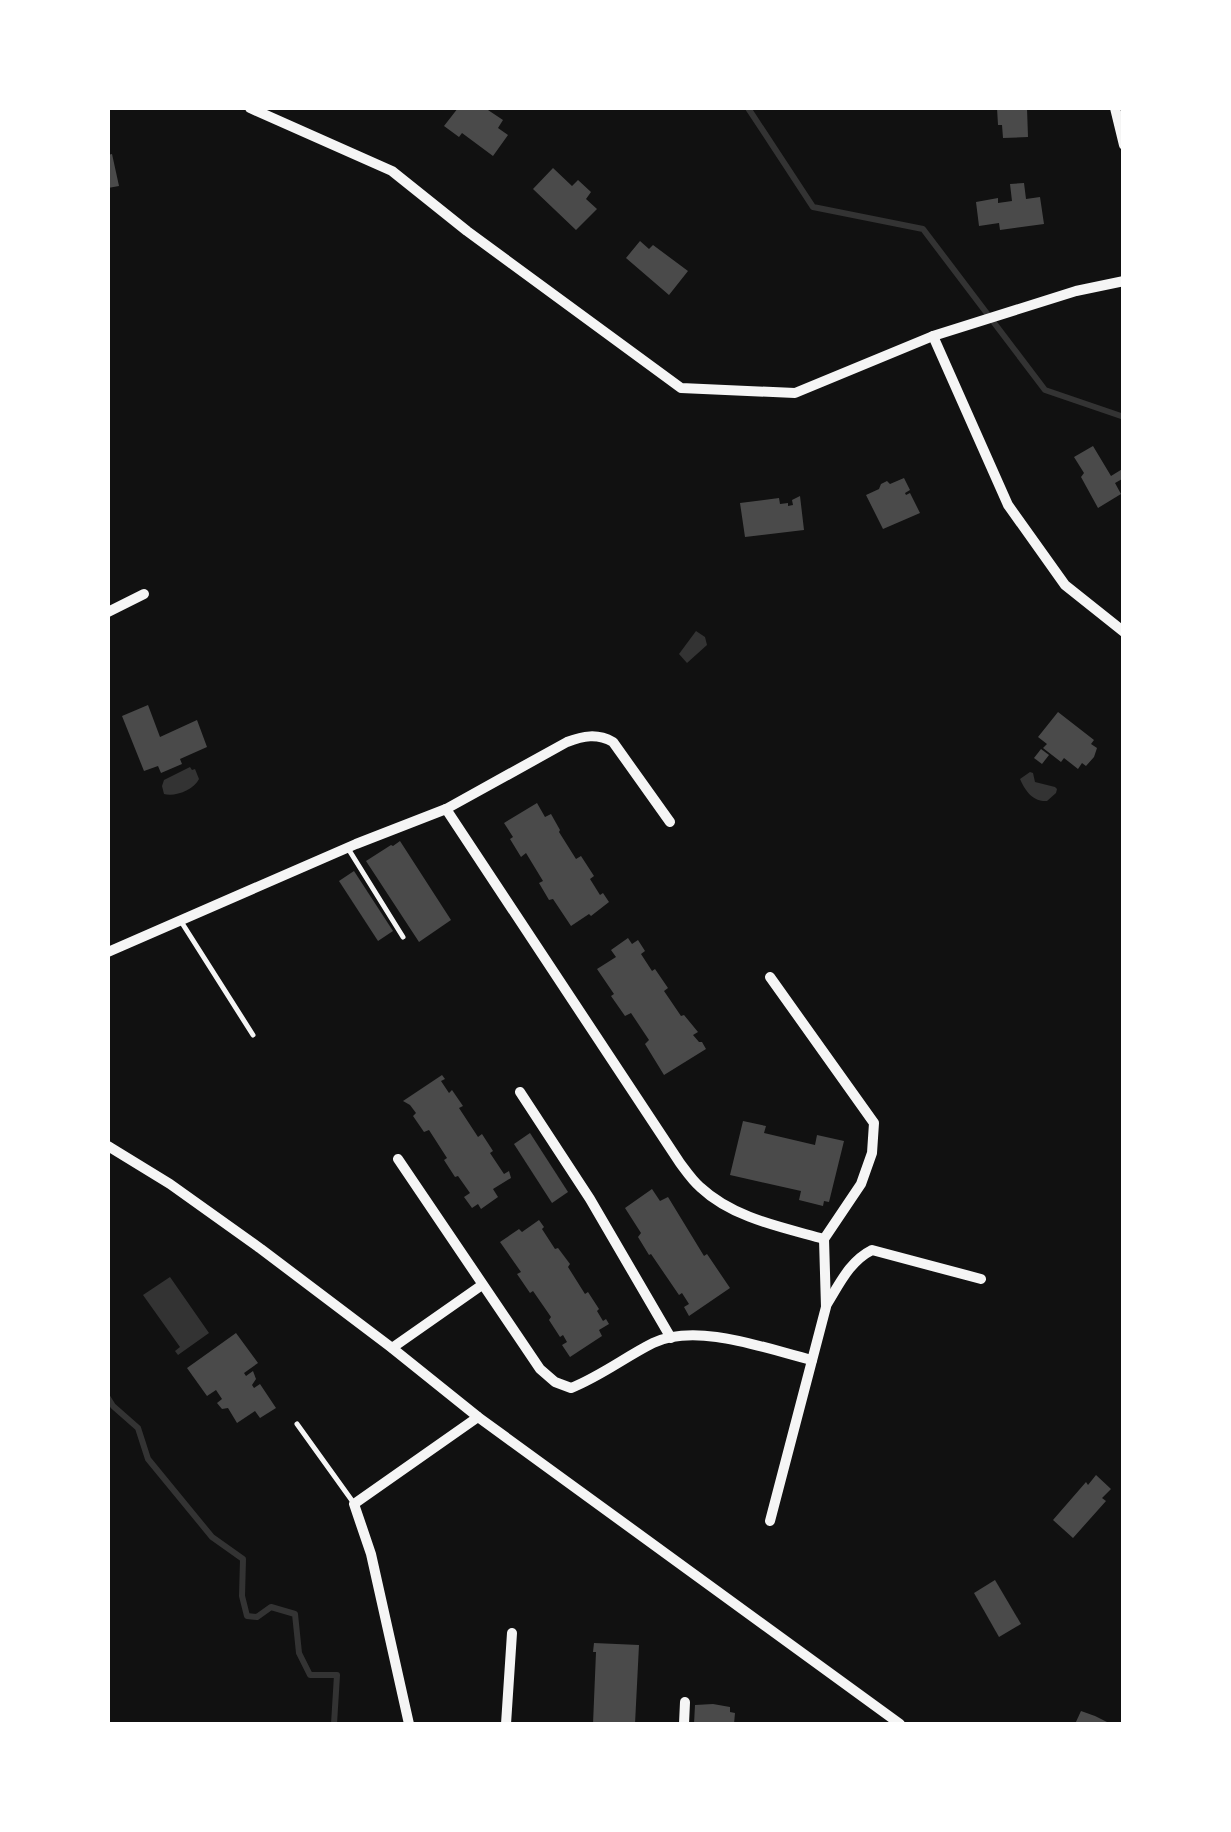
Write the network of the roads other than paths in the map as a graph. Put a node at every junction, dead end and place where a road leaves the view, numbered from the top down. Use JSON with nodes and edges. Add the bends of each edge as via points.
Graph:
{"nodes":[{"id":1,"x":250,"y":108,"type":"edge"},
{"id":2,"x":1115,"y":108,"type":"edge"},
{"id":3,"x":1124,"y":145,"type":"edge"},
{"id":4,"x":1124,"y":281,"type":"edge"},
{"id":5,"x":933,"y":336,"type":"junction"},
{"id":6,"x":144,"y":594,"type":"dead end"},
{"id":7,"x":108,"y":612,"type":"edge"},
{"id":8,"x":1124,"y":632,"type":"edge"},
{"id":9,"x":446,"y":809,"type":"junction"},
{"id":10,"x":670,"y":822,"type":"dead end"},
{"id":11,"x":347,"y":848,"type":"junction"},
{"id":12,"x":180,"y":920,"type":"junction"},
{"id":13,"x":403,"y":937,"type":"dead end"},
{"id":14,"x":108,"y":952,"type":"edge"},
{"id":15,"x":770,"y":977,"type":"dead end"},
{"id":16,"x":253,"y":1035,"type":"dead end"},
{"id":17,"x":520,"y":1092,"type":"dead end"},
{"id":18,"x":108,"y":1146,"type":"edge"},
{"id":19,"x":398,"y":1159,"type":"dead end"},
{"id":20,"x":824,"y":1239,"type":"junction"},
{"id":21,"x":980,"y":1279,"type":"dead end"},
{"id":22,"x":482,"y":1284,"type":"junction"},
{"id":23,"x":826,"y":1306,"type":"junction"},
{"id":24,"x":670,"y":1338,"type":"junction"},
{"id":25,"x":392,"y":1348,"type":"junction"},
{"id":26,"x":812,"y":1360,"type":"junction"},
{"id":27,"x":478,"y":1417,"type":"junction"},
{"id":28,"x":297,"y":1424,"type":"dead end"},
{"id":29,"x":354,"y":1504,"type":"junction"},
{"id":30,"x":770,"y":1521,"type":"dead end"},
{"id":31,"x":512,"y":1633,"type":"dead end"},
{"id":32,"x":685,"y":1702,"type":"dead end"},
{"id":33,"x":409,"y":1724,"type":"edge"},
{"id":34,"x":506,"y":1724,"type":"edge"},
{"id":35,"x":684,"y":1724,"type":"edge"},
{"id":36,"x":900,"y":1724,"type":"edge"}],
"edges":[{"from":1,"to":5,"type":"street","via":[[392,170],[681,388],[796,393]]},
{"from":2,"to":3,"type":"street"},
{"from":4,"to":5,"type":"street"},
{"from":5,"to":8,"type":"street","via":[[1008,505],[1065,585]]},
{"from":6,"to":7,"type":"street"},
{"from":9,"to":10,"type":"street","via":[[567,742],[603,736]]},
{"from":9,"to":11,"type":"street"},
{"from":9,"to":20,"type":"street","via":[[698,1186],[753,1218]]},
{"from":11,"to":12,"type":"street"},
{"from":11,"to":13,"type":"lane"},
{"from":12,"to":14,"type":"street"},
{"from":12,"to":16,"type":"lane"},
{"from":15,"to":20,"type":"street","via":[[874,1123],[861,1184]]},
{"from":17,"to":24,"type":"street"},
{"from":18,"to":25,"type":"street","via":[[246,1238]]},
{"from":19,"to":22,"type":"street"},
{"from":20,"to":23,"type":"street"},
{"from":21,"to":23,"type":"street","via":[[872,1250],[852,1265]]},
{"from":22,"to":24,"type":"street","via":[[540,1369],[571,1388]]},
{"from":22,"to":25,"type":"street"},
{"from":23,"to":26,"type":"street"},
{"from":24,"to":26,"type":"street","via":[[721,1338]]},
{"from":25,"to":27,"type":"street"},
{"from":26,"to":30,"type":"street"},
{"from":27,"to":29,"type":"street"},
{"from":27,"to":36,"type":"street"},
{"from":28,"to":29,"type":"lane"},
{"from":29,"to":33,"type":"street"},
{"from":31,"to":34,"type":"street"},
{"from":32,"to":35,"type":"street"}]}
